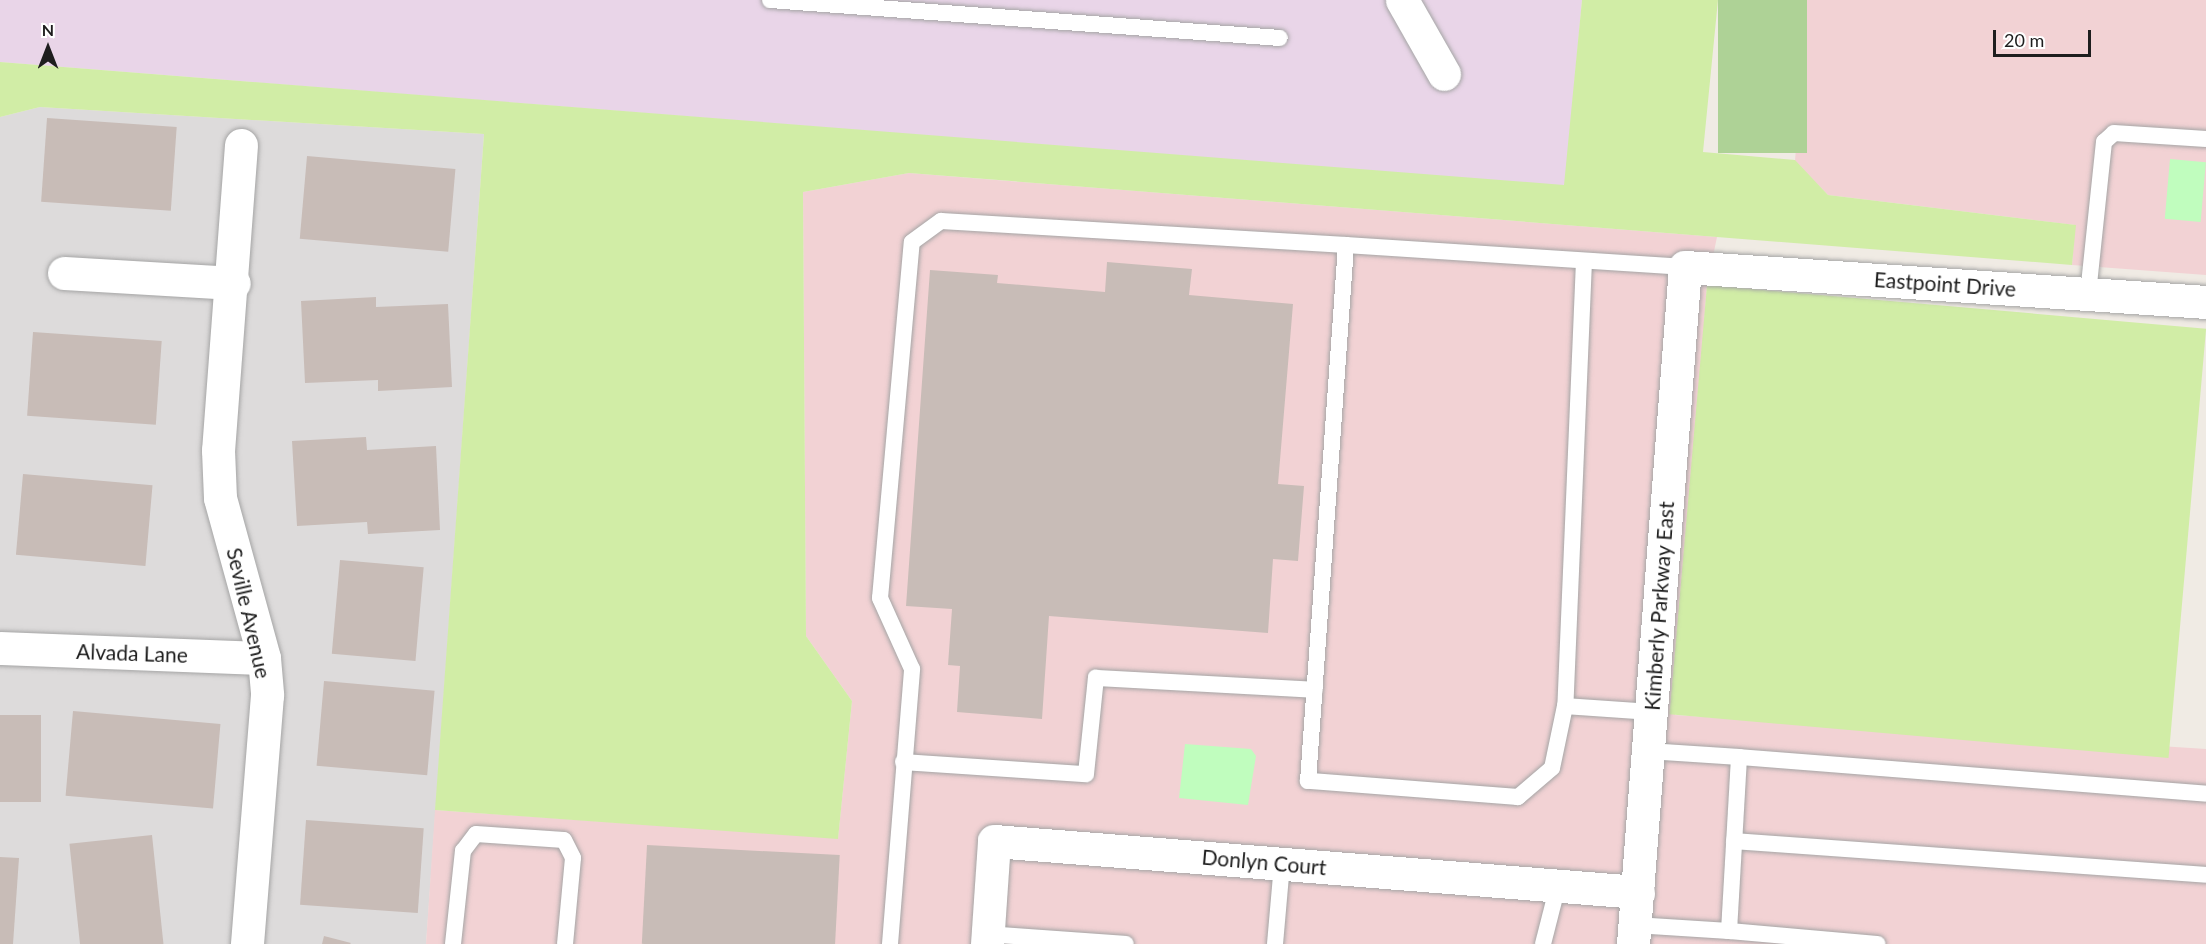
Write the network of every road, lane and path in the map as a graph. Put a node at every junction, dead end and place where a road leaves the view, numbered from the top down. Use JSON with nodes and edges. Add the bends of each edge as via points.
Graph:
{"nodes":[{"id":1,"x":771,"y":0,"type":"edge"},
{"id":2,"x":1402,"y":0,"type":"edge"},
{"id":3,"x":1280,"y":38,"type":"dead end"},
{"id":4,"x":1444,"y":74,"type":"dead end"},
{"id":5,"x":2206,"y":139,"type":"edge"},
{"id":6,"x":241,"y":145,"type":"dead end"},
{"id":7,"x":1346,"y":245,"type":"junction"},
{"id":8,"x":1584,"y":261,"type":"junction"},
{"id":9,"x":1685,"y":267,"type":"junction"},
{"id":10,"x":64,"y":273,"type":"dead end"},
{"id":11,"x":234,"y":283,"type":"junction"},
{"id":12,"x":2088,"y":294,"type":"junction"},
{"id":13,"x":2206,"y":302,"type":"edge"},
{"id":14,"x":0,"y":648,"type":"edge"},
{"id":15,"x":264,"y":658,"type":"junction"},
{"id":16,"x":1315,"y":690,"type":"junction"},
{"id":17,"x":1565,"y":706,"type":"junction"},
{"id":18,"x":1651,"y":712,"type":"junction"},
{"id":19,"x":1648,"y":750,"type":"junction"},
{"id":20,"x":1739,"y":756,"type":"junction"},
{"id":21,"x":903,"y":762,"type":"junction"},
{"id":22,"x":2206,"y":795,"type":"edge"},
{"id":23,"x":1734,"y":841,"type":"junction"},
{"id":24,"x":1281,"y":864,"type":"junction"},
{"id":25,"x":2206,"y":875,"type":"edge"},
{"id":26,"x":1558,"y":885,"type":"junction"},
{"id":27,"x":1638,"y":892,"type":"junction"},
{"id":28,"x":1729,"y":931,"type":"junction"},
{"id":29,"x":1634,"y":934,"type":"edge"},
{"id":30,"x":987,"y":939,"type":"edge"},
{"id":31,"x":247,"y":944,"type":"edge"},
{"id":32,"x":453,"y":944,"type":"edge"},
{"id":33,"x":565,"y":944,"type":"edge"},
{"id":34,"x":890,"y":944,"type":"edge"},
{"id":35,"x":1125,"y":944,"type":"edge"},
{"id":36,"x":1275,"y":944,"type":"edge"},
{"id":37,"x":1542,"y":944,"type":"edge"},
{"id":38,"x":1877,"y":944,"type":"edge"}],
"edges":[{"from":1,"to":3,"type":"lane"},
{"from":2,"to":4,"type":"street"},
{"from":5,"to":12,"type":"lane","via":[[2114,133],[2104,142]]},
{"from":6,"to":11,"type":"street","name":"Seville Avenue"},
{"from":7,"to":8,"type":"lane"},
{"from":7,"to":16,"type":"lane"},
{"from":7,"to":21,"type":"lane","via":[[941,221],[912,242],[880,598],[912,669]]},
{"from":8,"to":9,"type":"lane"},
{"from":8,"to":17,"type":"lane"},
{"from":9,"to":12,"type":"street","name":"Eastpoint Drive"},
{"from":9,"to":18,"type":"street","name":"Kimberly Parkway East"},
{"from":10,"to":11,"type":"street"},
{"from":11,"to":15,"type":"street","name":"Seville Avenue","via":[[218,450],[220,498]]},
{"from":12,"to":13,"type":"street","name":"Eastpoint Drive"},
{"from":14,"to":15,"type":"street","name":"Alvada Lane"},
{"from":15,"to":31,"type":"street","name":"Seville Avenue","via":[[266,737]]},
{"from":16,"to":17,"type":"lane","via":[[1308,781],[1518,797],[1552,768]]},
{"from":16,"to":21,"type":"lane","via":[[1096,678],[1086,774]]},
{"from":17,"to":18,"type":"lane"},
{"from":18,"to":19,"type":"street","name":"Kimberly Parkway East"},
{"from":19,"to":20,"type":"lane"},
{"from":19,"to":27,"type":"street","name":"Kimberly Parkway East"},
{"from":20,"to":22,"type":"lane"},
{"from":20,"to":23,"type":"lane"},
{"from":21,"to":34,"type":"lane"},
{"from":23,"to":25,"type":"lane"},
{"from":23,"to":28,"type":"lane"},
{"from":24,"to":26,"type":"street","name":"Donlyn Court"},
{"from":24,"to":30,"type":"street","name":"Donlyn Court","via":[[994,841]]},
{"from":24,"to":36,"type":"lane"},
{"from":26,"to":27,"type":"street","name":"Donlyn Court"},
{"from":26,"to":37,"type":"lane"},
{"from":27,"to":29,"type":"street","name":"Kimberly Parkway East"},
{"from":28,"to":29,"type":"lane"},
{"from":28,"to":38,"type":"lane"},
{"from":30,"to":35,"type":"lane"},
{"from":32,"to":33,"type":"lane","via":[[463,851],[476,834],[564,840],[573,858]]}]}
